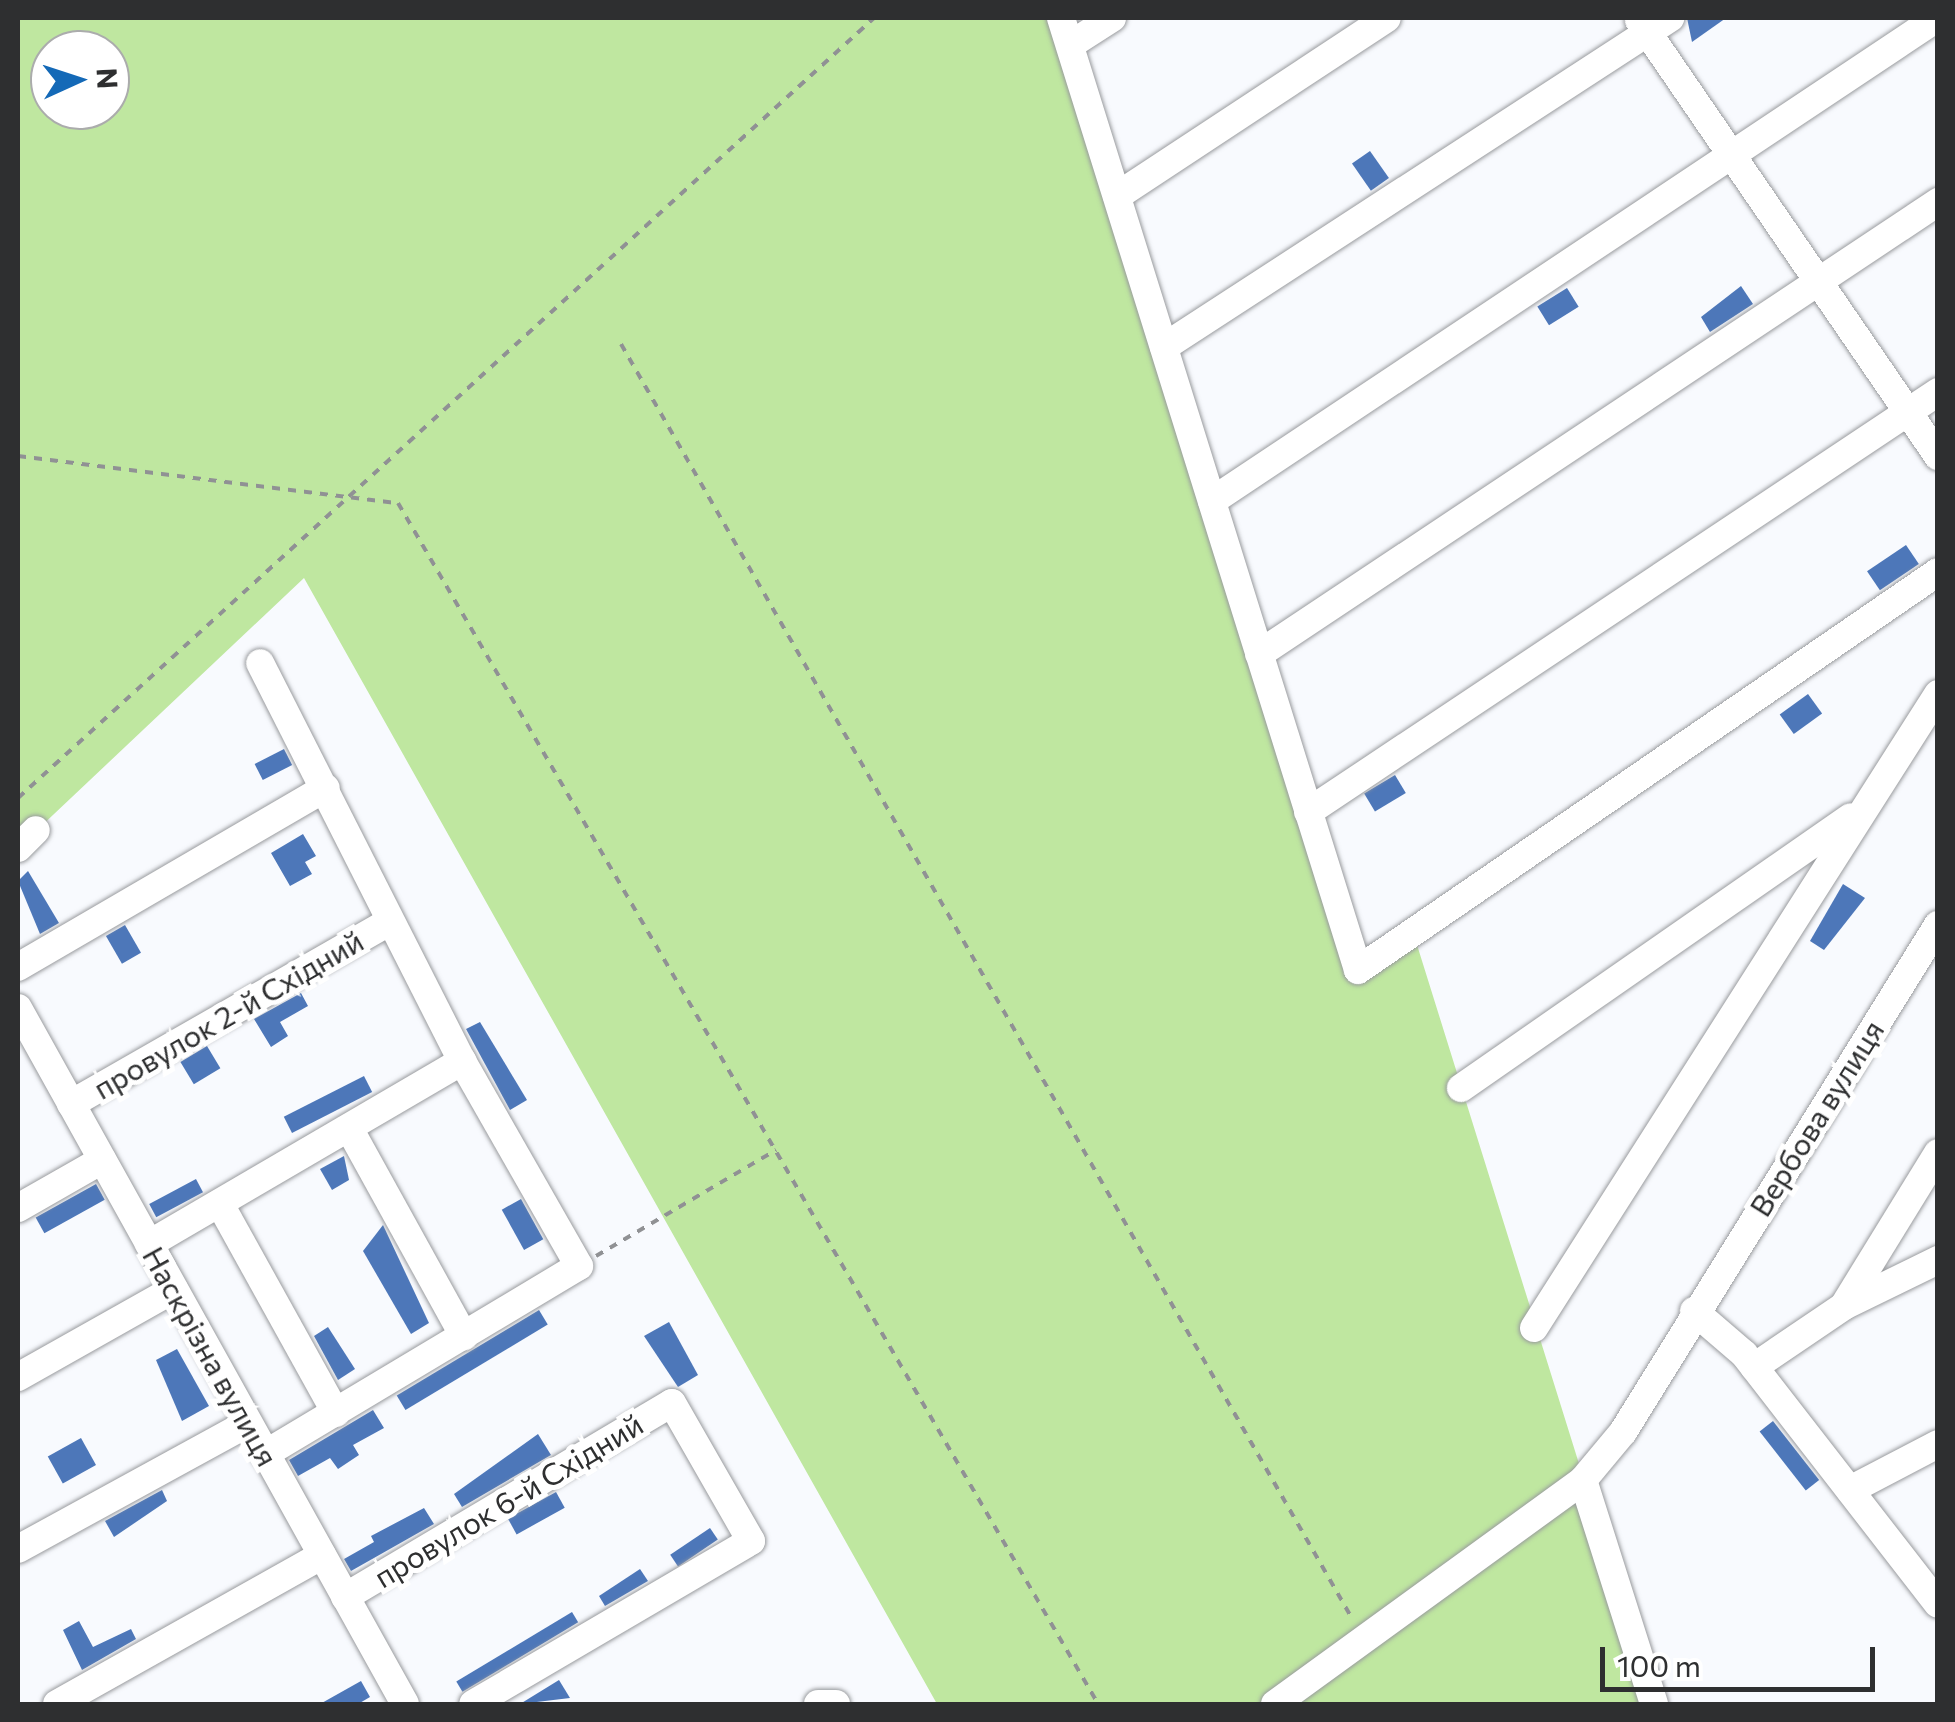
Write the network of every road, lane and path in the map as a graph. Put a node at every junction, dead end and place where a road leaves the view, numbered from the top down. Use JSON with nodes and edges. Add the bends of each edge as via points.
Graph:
{"nodes":[{"id":1,"x":874,"y":18,"type":"edge"},
{"id":2,"x":1061,"y":18,"type":"edge"},
{"id":3,"x":1112,"y":18,"type":"edge"},
{"id":4,"x":1386,"y":18,"type":"edge"},
{"id":5,"x":1937,"y":18,"type":"edge"},
{"id":6,"x":1652,"y":23,"type":"edge"},
{"id":7,"x":1070,"y":46,"type":"junction"},
{"id":8,"x":1734,"y":159,"type":"junction"},
{"id":9,"x":1117,"y":196,"type":"junction"},
{"id":10,"x":1938,"y":202,"type":"edge"},
{"id":11,"x":1820,"y":284,"type":"junction"},
{"id":12,"x":620,"y":344,"type":"dead end"},
{"id":13,"x":1164,"y":347,"type":"junction"},
{"id":14,"x":1938,"y":392,"type":"edge"},
{"id":15,"x":1908,"y":412,"type":"junction"},
{"id":16,"x":18,"y":456,"type":"edge"},
{"id":17,"x":1938,"y":456,"type":"edge"},
{"id":18,"x":336,"y":499,"type":"junction"},
{"id":19,"x":1212,"y":501,"type":"junction"},
{"id":20,"x":1938,"y":572,"type":"edge"},
{"id":21,"x":1260,"y":654,"type":"junction"},
{"id":22,"x":260,"y":664,"type":"dead end"},
{"id":23,"x":1938,"y":694,"type":"edge"},
{"id":24,"x":326,"y":788,"type":"junction"},
{"id":25,"x":18,"y":798,"type":"edge"},
{"id":26,"x":1860,"y":811,"type":"junction"},
{"id":27,"x":1308,"y":812,"type":"junction"},
{"id":28,"x":385,"y":924,"type":"junction"},
{"id":29,"x":1938,"y":925,"type":"edge"},
{"id":30,"x":18,"y":967,"type":"edge"},
{"id":31,"x":18,"y":1008,"type":"edge"},
{"id":32,"x":462,"y":1062,"type":"junction"},
{"id":33,"x":1461,"y":1088,"type":"dead end"},
{"id":34,"x":71,"y":1104,"type":"junction"},
{"id":35,"x":349,"y":1128,"type":"junction"},
{"id":36,"x":776,"y":1150,"type":"junction"},
{"id":37,"x":1938,"y":1154,"type":"edge"},
{"id":38,"x":102,"y":1160,"type":"junction"},
{"id":39,"x":220,"y":1204,"type":"junction"},
{"id":40,"x":18,"y":1208,"type":"edge"},
{"id":41,"x":149,"y":1244,"type":"junction"},
{"id":42,"x":1938,"y":1260,"type":"edge"},
{"id":43,"x":579,"y":1266,"type":"junction"},
{"id":44,"x":174,"y":1289,"type":"junction"},
{"id":45,"x":1844,"y":1306,"type":"junction"},
{"id":46,"x":1694,"y":1311,"type":"junction"},
{"id":47,"x":1534,"y":1328,"type":"dead end"},
{"id":48,"x":464,"y":1336,"type":"junction"},
{"id":49,"x":1754,"y":1366,"type":"junction"},
{"id":50,"x":18,"y":1377,"type":"edge"},
{"id":51,"x":336,"y":1412,"type":"junction"},
{"id":52,"x":248,"y":1422,"type":"junction"},
{"id":53,"x":1938,"y":1444,"type":"edge"},
{"id":54,"x":265,"y":1454,"type":"junction"},
{"id":55,"x":1583,"y":1480,"type":"junction"},
{"id":56,"x":1850,"y":1490,"type":"junction"},
{"id":57,"x":18,"y":1549,"type":"edge"},
{"id":58,"x":322,"y":1555,"type":"junction"},
{"id":59,"x":345,"y":1597,"type":"junction"},
{"id":60,"x":1938,"y":1604,"type":"edge"},
{"id":61,"x":1365,"y":1641,"type":"junction"},
{"id":62,"x":395,"y":1701,"type":"edge"},
{"id":63,"x":57,"y":1704,"type":"edge"},
{"id":64,"x":473,"y":1704,"type":"edge"},
{"id":65,"x":1098,"y":1704,"type":"edge"},
{"id":66,"x":1275,"y":1704,"type":"edge"},
{"id":67,"x":1654,"y":1704,"type":"edge"}],
"edges":[{"from":1,"to":18,"type":"path"},
{"from":2,"to":7,"type":"street"},
{"from":3,"to":7,"type":"street"},
{"from":4,"to":9,"type":"street"},
{"from":5,"to":8,"type":"street"},
{"from":6,"to":8,"type":"street"},
{"from":6,"to":13,"type":"street"},
{"from":7,"to":9,"type":"street"},
{"from":8,"to":11,"type":"street"},
{"from":8,"to":19,"type":"street"},
{"from":9,"to":13,"type":"street"},
{"from":10,"to":11,"type":"street"},
{"from":11,"to":15,"type":"street"},
{"from":11,"to":21,"type":"street"},
{"from":12,"to":61,"type":"path"},
{"from":13,"to":19,"type":"street"},
{"from":14,"to":15,"type":"street"},
{"from":15,"to":17,"type":"street"},
{"from":15,"to":27,"type":"street"},
{"from":16,"to":18,"type":"path"},
{"from":18,"to":25,"type":"path"},
{"from":18,"to":36,"type":"path","via":[[398,503]]},
{"from":19,"to":21,"type":"street"},
{"from":20,"to":27,"type":"street","via":[[1358,970]]},
{"from":21,"to":27,"type":"street"},
{"from":22,"to":24,"type":"street"},
{"from":23,"to":26,"type":"street"},
{"from":24,"to":28,"type":"street","via":[[383,892]]},
{"from":24,"to":30,"type":"street"},
{"from":26,"to":33,"type":"street"},
{"from":26,"to":47,"type":"street"},
{"from":28,"to":32,"type":"street"},
{"from":28,"to":34,"type":"street","name":"провулок 2-й Східний"},
{"from":29,"to":46,"type":"street","name":"Вербова вулиця"},
{"from":31,"to":34,"type":"street","name":"Наскрізна вулиця"},
{"from":32,"to":35,"type":"street"},
{"from":32,"to":43,"type":"street"},
{"from":34,"to":38,"type":"street","name":"Наскрізна вулиця"},
{"from":35,"to":39,"type":"street"},
{"from":35,"to":48,"type":"street"},
{"from":36,"to":43,"type":"path"},
{"from":36,"to":65,"type":"path"},
{"from":37,"to":45,"type":"street"},
{"from":38,"to":40,"type":"street"},
{"from":38,"to":41,"type":"street","name":"Наскрізна вулиця"},
{"from":39,"to":41,"type":"street"},
{"from":39,"to":51,"type":"street"},
{"from":41,"to":44,"type":"street","name":"Наскрізна вулиця"},
{"from":42,"to":45,"type":"street"},
{"from":43,"to":48,"type":"street"},
{"from":44,"to":50,"type":"street"},
{"from":44,"to":52,"type":"street","name":"Наскрізна вулиця"},
{"from":45,"to":49,"type":"street"},
{"from":46,"to":49,"type":"street"},
{"from":46,"to":55,"type":"street","name":"Вербова вулиця","via":[[1623,1432]]},
{"from":48,"to":51,"type":"street"},
{"from":49,"to":56,"type":"street"},
{"from":51,"to":54,"type":"street"},
{"from":52,"to":54,"type":"street","name":"Наскрізна вулиця"},
{"from":52,"to":57,"type":"street"},
{"from":53,"to":56,"type":"street"},
{"from":54,"to":58,"type":"street","name":"Наскрізна вулиця"},
{"from":55,"to":61,"type":"street","name":"Вербова вулиця"},
{"from":55,"to":67,"type":"street"},
{"from":56,"to":60,"type":"street"},
{"from":58,"to":59,"type":"street","name":"Наскрізна вулиця"},
{"from":58,"to":63,"type":"street"},
{"from":59,"to":62,"type":"street","name":"Наскрізна вулиця"},
{"from":59,"to":64,"type":"street","name":"провулок 6-й Східний","via":[[672,1403],[751,1541]]},
{"from":61,"to":66,"type":"street","name":"Вербова вулиця"}]}
